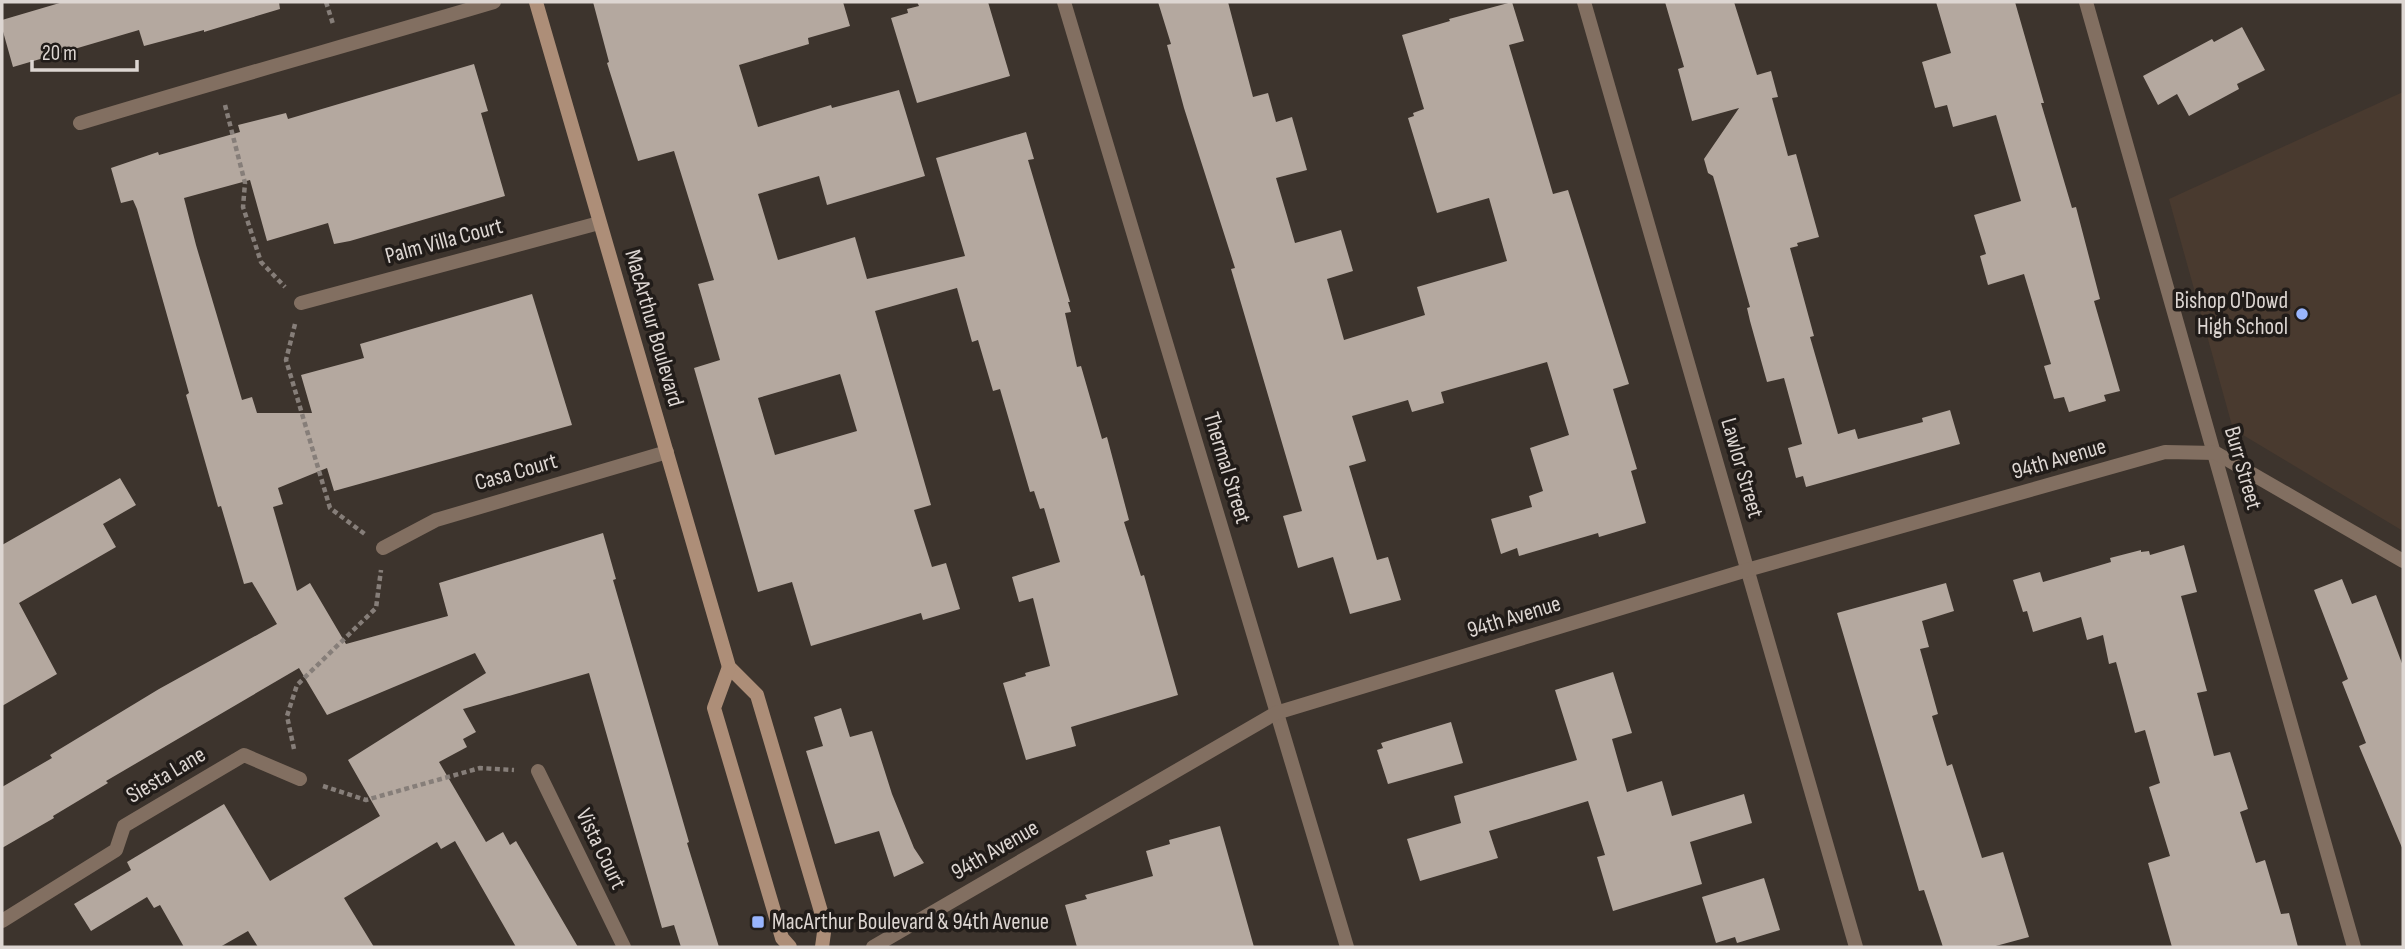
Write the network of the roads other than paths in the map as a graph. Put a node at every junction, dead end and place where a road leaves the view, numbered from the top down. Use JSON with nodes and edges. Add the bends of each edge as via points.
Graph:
{"nodes":[{"id":1,"x":494,"y":2,"type":"edge"},
{"id":2,"x":536,"y":2,"type":"edge"},
{"id":3,"x":1064,"y":2,"type":"edge"},
{"id":4,"x":1584,"y":2,"type":"edge"},
{"id":5,"x":2086,"y":2,"type":"edge"},
{"id":6,"x":80,"y":123,"type":"dead end"},
{"id":7,"x":599,"y":223,"type":"junction"},
{"id":8,"x":301,"y":303,"type":"road end"},
{"id":9,"x":667,"y":452,"type":"junction"},
{"id":10,"x":2216,"y":453,"type":"junction"},
{"id":11,"x":383,"y":548,"type":"road end"},
{"id":12,"x":2403,"y":561,"type":"edge"},
{"id":13,"x":1747,"y":570,"type":"junction"},
{"id":14,"x":729,"y":667,"type":"junction"},
{"id":15,"x":1276,"y":713,"type":"junction"},
{"id":16,"x":538,"y":771,"type":"road end"},
{"id":17,"x":300,"y":779,"type":"road end"},
{"id":18,"x":2,"y":921,"type":"edge"},
{"id":19,"x":624,"y":947,"type":"edge"},
{"id":20,"x":790,"y":947,"type":"edge"},
{"id":21,"x":822,"y":947,"type":"edge"},
{"id":22,"x":873,"y":947,"type":"edge"},
{"id":23,"x":1347,"y":947,"type":"edge"},
{"id":24,"x":1856,"y":947,"type":"edge"},
{"id":25,"x":2354,"y":947,"type":"edge"}],
"edges":[{"from":1,"to":6,"type":"street"},
{"from":2,"to":7,"type":"main road","name":"MacArthur Boulevard"},
{"from":3,"to":15,"type":"street","name":"Thermal Street"},
{"from":4,"to":13,"type":"street","name":"Lawlor Street"},
{"from":5,"to":10,"type":"street","name":"Burr Street"},
{"from":7,"to":8,"type":"street","name":"Palm Villa Court"},
{"from":7,"to":9,"type":"main road","name":"MacArthur Boulevard"},
{"from":9,"to":11,"type":"street","name":"Casa Court","via":[[436,520]]},
{"from":9,"to":14,"type":"main road","name":"MacArthur Boulevard"},
{"from":10,"to":12,"type":"street"},
{"from":10,"to":13,"type":"street","name":"94th Avenue","via":[[2165,452]]},
{"from":10,"to":25,"type":"street","name":"Burr Street"},
{"from":13,"to":15,"type":"street","name":"94th Avenue"},
{"from":13,"to":24,"type":"street","name":"Lawlor Street"},
{"from":14,"to":20,"type":"main road","via":[[714,708],[782,938]]},
{"from":14,"to":21,"type":"main road","name":"MacArthur Boulevard","via":[[757,695],[825,925]]},
{"from":15,"to":22,"type":"street","name":"94th Avenue"},
{"from":15,"to":23,"type":"street","name":"Thermal Street"},
{"from":16,"to":19,"type":"street","name":"Vista Court"},
{"from":17,"to":18,"type":"street","name":"Siesta Lane","via":[[244,755],[124,826],[116,850]]}]}
